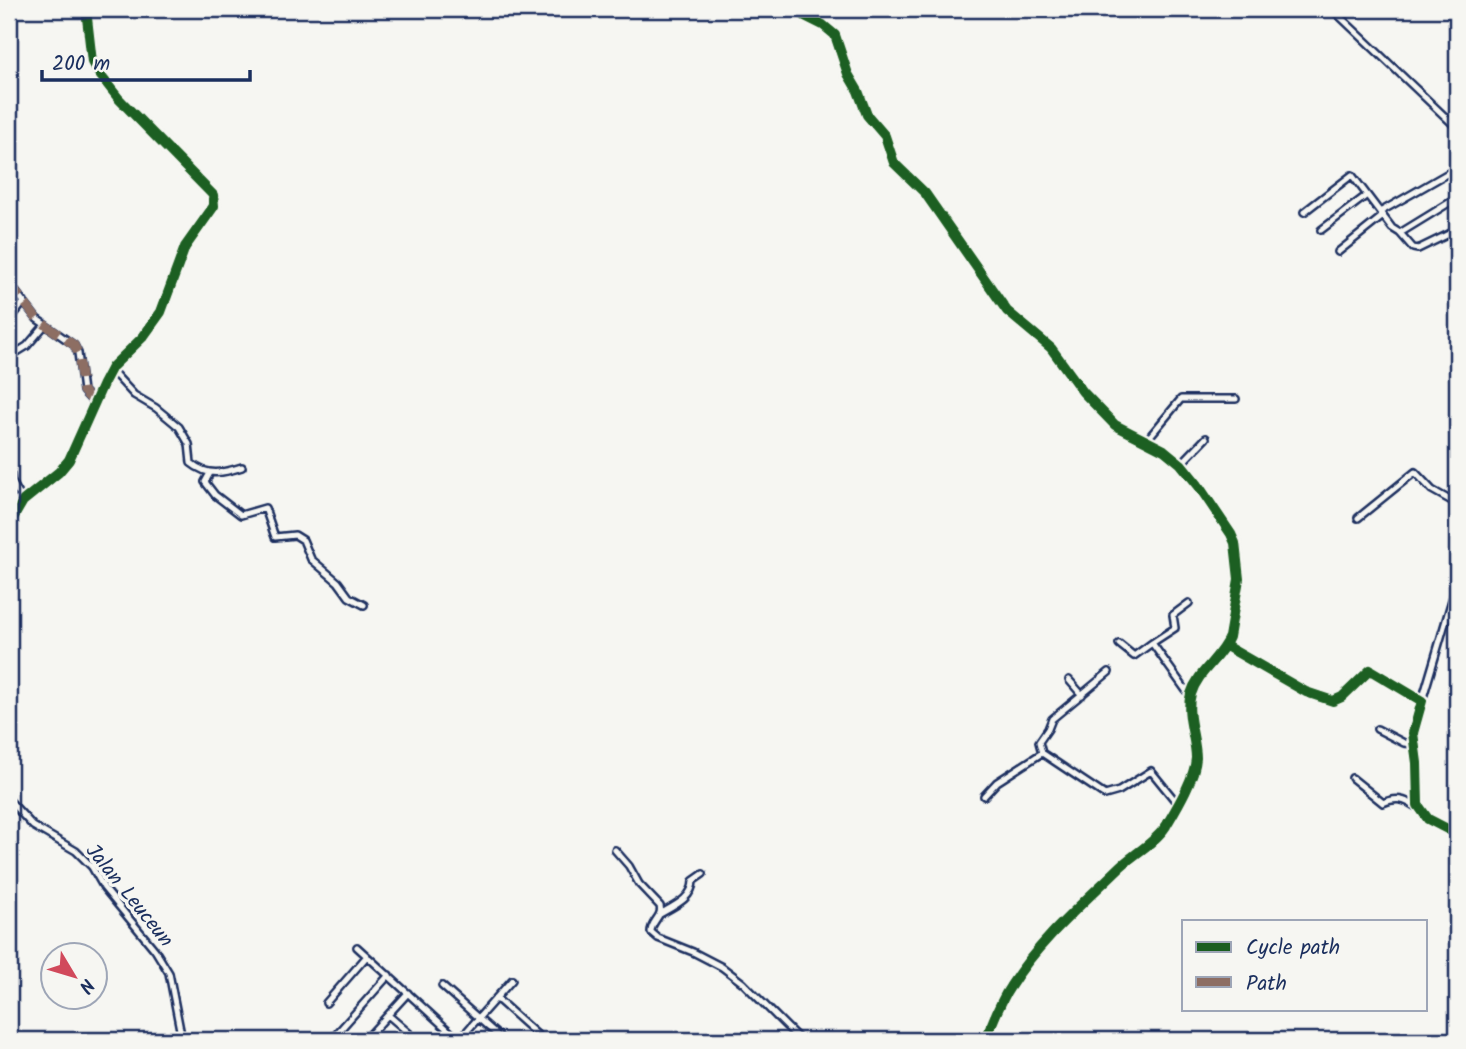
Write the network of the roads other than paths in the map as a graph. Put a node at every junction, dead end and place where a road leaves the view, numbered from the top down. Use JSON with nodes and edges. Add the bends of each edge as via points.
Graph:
{"nodes":[{"id":1,"x":86,"y":9,"type":"edge"},
{"id":2,"x":795,"y":9,"type":"edge"},
{"id":3,"x":1332,"y":9,"type":"edge"},
{"id":4,"x":1457,"y":128,"type":"edge"},
{"id":5,"x":1457,"y":168,"type":"edge"},
{"id":6,"x":1367,"y":195,"type":"junction"},
{"id":7,"x":1457,"y":198,"type":"edge"},
{"id":8,"x":1304,"y":212,"type":"dead end"},
{"id":9,"x":1382,"y":214,"type":"junction"},
{"id":10,"x":1321,"y":230,"type":"dead end"},
{"id":11,"x":1457,"y":230,"type":"edge"},
{"id":12,"x":1400,"y":233,"type":"junction"},
{"id":13,"x":1338,"y":252,"type":"dead end"},
{"id":14,"x":9,"y":283,"type":"edge"},
{"id":15,"x":24,"y":302,"type":"junction"},
{"id":16,"x":9,"y":321,"type":"edge"},
{"id":17,"x":46,"y":325,"type":"junction"},
{"id":18,"x":9,"y":356,"type":"edge"},
{"id":19,"x":111,"y":370,"type":"junction"},
{"id":20,"x":1236,"y":399,"type":"dead end"},
{"id":21,"x":94,"y":403,"type":"junction"},
{"id":22,"x":1206,"y":438,"type":"dead end"},
{"id":23,"x":1146,"y":441,"type":"junction"},
{"id":24,"x":1181,"y":464,"type":"junction"},
{"id":25,"x":242,"y":467,"type":"dead end"},
{"id":26,"x":210,"y":473,"type":"junction"},
{"id":27,"x":11,"y":474,"type":"dead end"},
{"id":28,"x":23,"y":501,"type":"junction"},
{"id":29,"x":1457,"y":504,"type":"edge"},
{"id":30,"x":1358,"y":518,"type":"dead end"},
{"id":31,"x":9,"y":525,"type":"edge"},
{"id":32,"x":1457,"y":583,"type":"edge"},
{"id":33,"x":1189,"y":603,"type":"dead end"},
{"id":34,"x":364,"y":605,"type":"dead end"},
{"id":35,"x":1153,"y":643,"type":"junction"},
{"id":36,"x":1119,"y":644,"type":"dead end"},
{"id":37,"x":1226,"y":646,"type":"junction"},
{"id":38,"x":1109,"y":672,"type":"dead end"},
{"id":39,"x":1069,"y":680,"type":"dead end"},
{"id":40,"x":1082,"y":695,"type":"junction"},
{"id":41,"x":1190,"y":696,"type":"junction"},
{"id":42,"x":1422,"y":701,"type":"junction"},
{"id":43,"x":1377,"y":729,"type":"dead end"},
{"id":44,"x":1413,"y":744,"type":"junction"},
{"id":45,"x":1042,"y":753,"type":"junction"},
{"id":46,"x":1352,"y":778,"type":"dead end"},
{"id":47,"x":984,"y":796,"type":"dead end"},
{"id":48,"x":9,"y":800,"type":"edge"},
{"id":49,"x":1177,"y":803,"type":"junction"},
{"id":50,"x":1416,"y":807,"type":"dead end"},
{"id":51,"x":1457,"y":834,"type":"edge"},
{"id":52,"x":615,"y":850,"type":"dead end"},
{"id":53,"x":703,"y":874,"type":"dead end"},
{"id":54,"x":660,"y":914,"type":"junction"},
{"id":55,"x":357,"y":947,"type":"dead end"},
{"id":56,"x":368,"y":956,"type":"junction"},
{"id":57,"x":389,"y":975,"type":"junction"},
{"id":58,"x":513,"y":980,"type":"dead end"},
{"id":59,"x":442,"y":986,"type":"dead end"},
{"id":60,"x":408,"y":993,"type":"junction"},
{"id":61,"x":496,"y":998,"type":"junction"},
{"id":62,"x":326,"y":1003,"type":"dead end"},
{"id":63,"x":388,"y":1015,"type":"junction"},
{"id":64,"x":478,"y":1018,"type":"junction"},
{"id":65,"x":368,"y":1037,"type":"edge"},
{"id":66,"x":182,"y":1040,"type":"edge"},
{"id":67,"x":331,"y":1040,"type":"edge"},
{"id":68,"x":376,"y":1040,"type":"edge"},
{"id":69,"x":416,"y":1040,"type":"edge"},
{"id":70,"x":459,"y":1040,"type":"edge"},
{"id":71,"x":503,"y":1040,"type":"edge"},
{"id":72,"x":543,"y":1040,"type":"edge"},
{"id":73,"x":800,"y":1040,"type":"edge"},
{"id":74,"x":985,"y":1040,"type":"edge"}],
"edges":[{"from":1,"to":19,"type":"street","via":[[97,71],[213,195],[215,206],[185,247],[161,312]]},
{"from":2,"to":23,"type":"street","via":[[835,35],[848,74],[867,115],[885,136],[894,163],[925,193],[1007,312],[1051,348],[1083,392],[1115,425]]},
{"from":3,"to":4,"type":"street"},
{"from":5,"to":9,"type":"street"},
{"from":6,"to":8,"type":"street","via":[[1352,175]]},
{"from":6,"to":9,"type":"street"},
{"from":6,"to":10,"type":"street"},
{"from":7,"to":12,"type":"street"},
{"from":9,"to":12,"type":"street"},
{"from":9,"to":13,"type":"street"},
{"from":11,"to":12,"type":"street","via":[[1418,249]]},
{"from":14,"to":15,"type":"street"},
{"from":15,"to":16,"type":"street"},
{"from":15,"to":17,"type":"street"},
{"from":17,"to":18,"type":"street","via":[[27,346]]},
{"from":17,"to":21,"type":"street","via":[[77,348],[83,391]]},
{"from":19,"to":21,"type":"street"},
{"from":19,"to":26,"type":"street","via":[[134,395],[180,427],[190,444],[191,463]]},
{"from":20,"to":23,"type":"street","via":[[1181,400]]},
{"from":21,"to":28,"type":"street","via":[[69,460]]},
{"from":22,"to":24,"type":"street"},
{"from":23,"to":24,"type":"street"},
{"from":24,"to":37,"type":"street","via":[[1235,543],[1239,579]]},
{"from":25,"to":26,"type":"street"},
{"from":26,"to":34,"type":"street","via":[[205,482],[215,495],[241,515],[265,508],[275,537],[295,535],[303,540],[311,559],[349,597]]},
{"from":27,"to":28,"type":"street"},
{"from":28,"to":31,"type":"street"},
{"from":29,"to":30,"type":"street","via":[[1432,490],[1415,472]]},
{"from":32,"to":42,"type":"street"},
{"from":33,"to":35,"type":"street","via":[[1173,615],[1175,628]]},
{"from":35,"to":36,"type":"street","via":[[1132,657]]},
{"from":35,"to":41,"type":"street"},
{"from":37,"to":41,"type":"street","via":[[1198,677]]},
{"from":37,"to":42,"type":"street","via":[[1306,692],[1334,701],[1370,670]]},
{"from":38,"to":40,"type":"street"},
{"from":39,"to":40,"type":"street"},
{"from":40,"to":45,"type":"street","via":[[1052,719],[1039,743]]},
{"from":41,"to":49,"type":"street","via":[[1196,760]]},
{"from":42,"to":44,"type":"street"},
{"from":43,"to":44,"type":"street"},
{"from":44,"to":51,"type":"street","via":[[1419,809]]},
{"from":45,"to":47,"type":"street","via":[[997,782]]},
{"from":45,"to":49,"type":"street","via":[[1105,795],[1151,771]]},
{"from":46,"to":50,"type":"street","via":[[1383,803],[1402,799]]},
{"from":48,"to":66,"type":"street","name":"Jalan Leuceun","via":[[33,826],[76,851],[92,867],[155,950],[169,973]]},
{"from":49,"to":74,"type":"street","via":[[1160,833],[1045,942],[1012,984]]},
{"from":52,"to":54,"type":"street","via":[[660,906]]},
{"from":53,"to":54,"type":"street","via":[[693,881],[688,896]]},
{"from":54,"to":73,"type":"street","via":[[651,932],[743,982]]},
{"from":55,"to":56,"type":"street"},
{"from":56,"to":57,"type":"street"},
{"from":56,"to":62,"type":"street"},
{"from":57,"to":60,"type":"street"},
{"from":57,"to":67,"type":"street"},
{"from":58,"to":61,"type":"street"},
{"from":59,"to":64,"type":"street"},
{"from":60,"to":63,"type":"street"},
{"from":60,"to":70,"type":"street"},
{"from":61,"to":64,"type":"street"},
{"from":61,"to":72,"type":"street"},
{"from":63,"to":65,"type":"street"},
{"from":63,"to":69,"type":"street"},
{"from":64,"to":70,"type":"street"},
{"from":64,"to":71,"type":"street"},
{"from":65,"to":68,"type":"street"}]}
